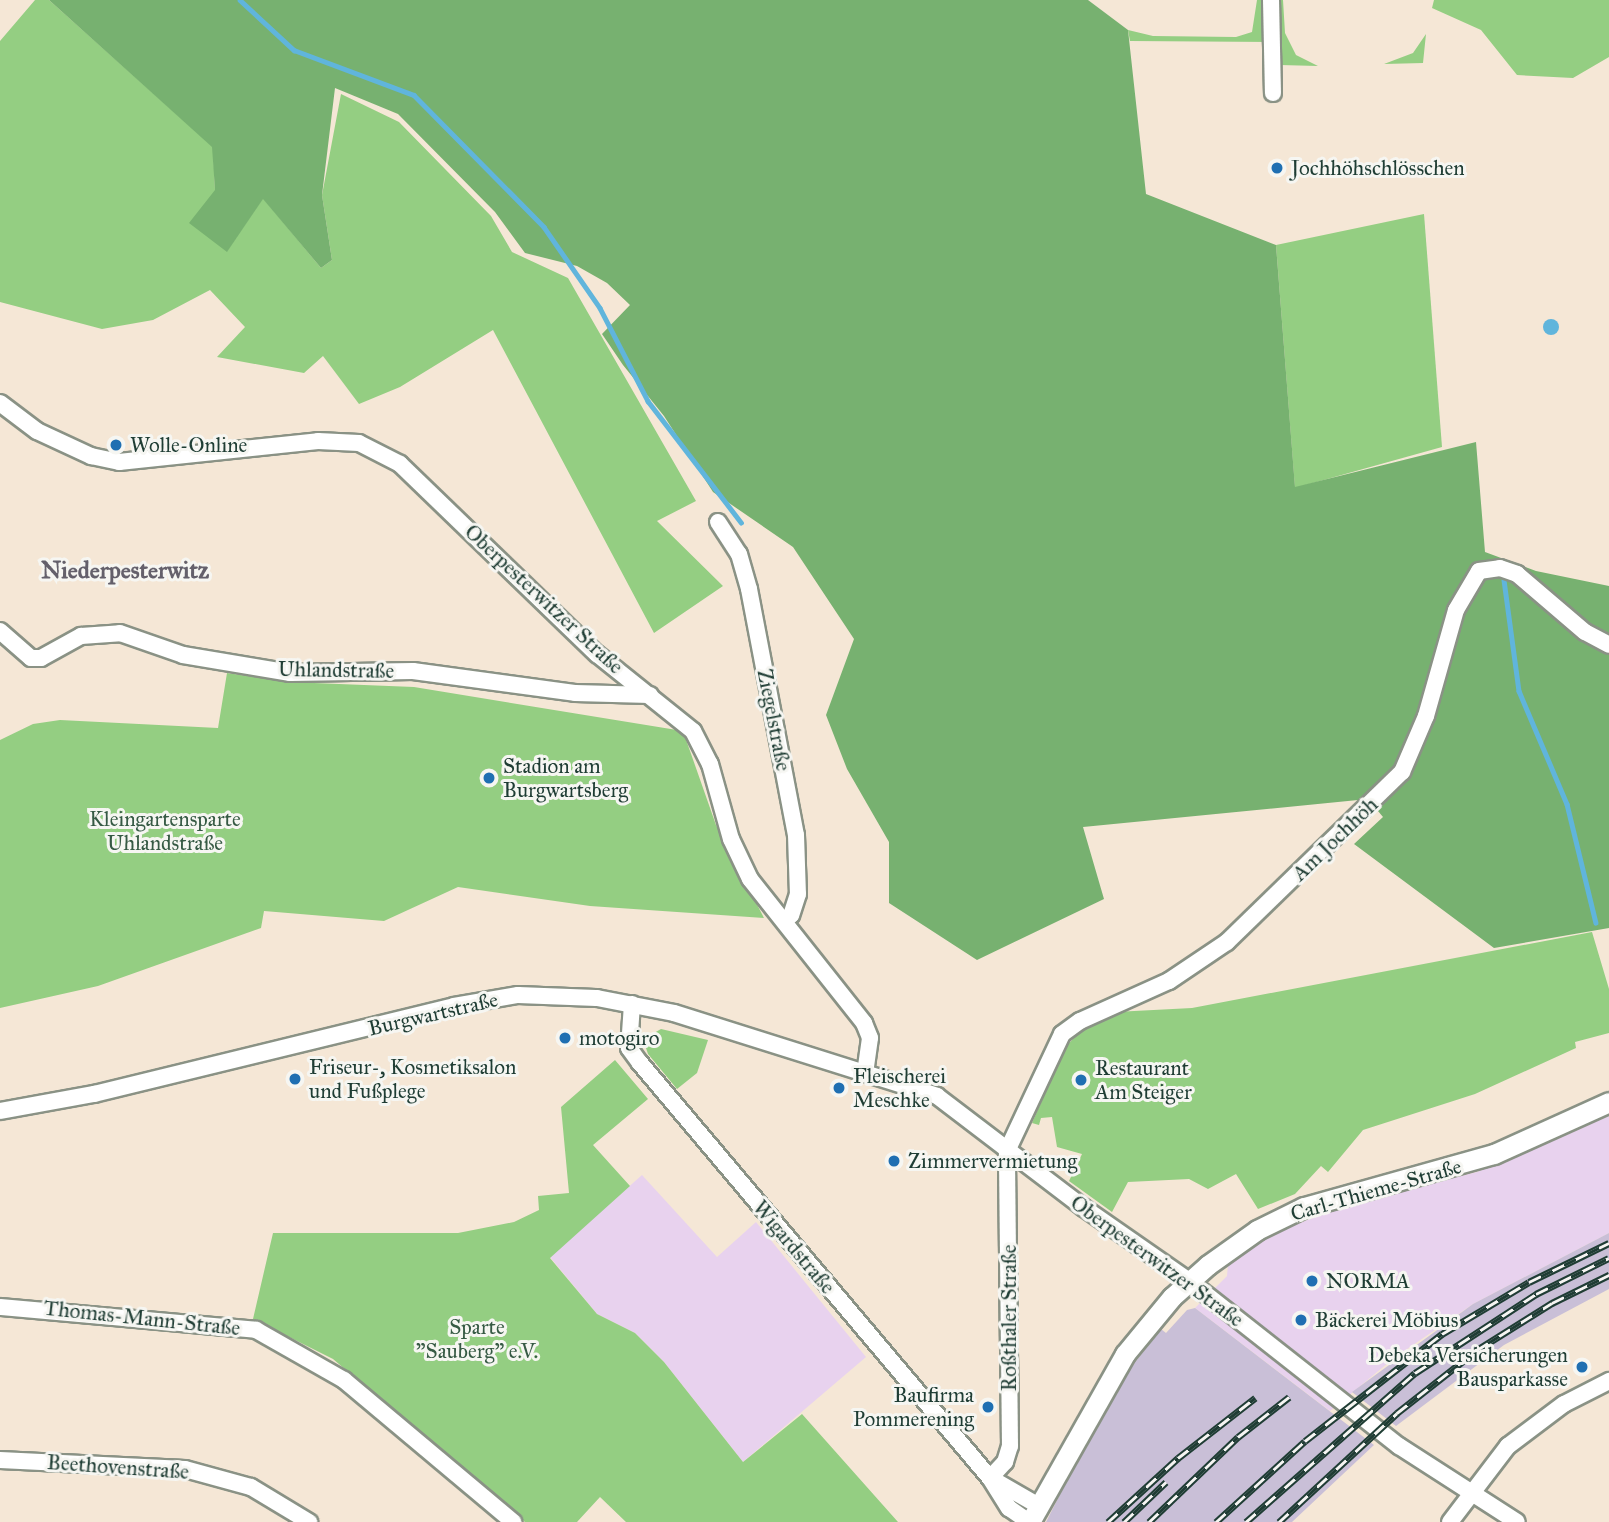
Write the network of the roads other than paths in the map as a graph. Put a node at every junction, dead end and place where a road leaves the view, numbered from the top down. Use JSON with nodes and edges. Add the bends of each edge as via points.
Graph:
{"nodes":[{"id":1,"x":1271,"y":0,"type":"edge"},
{"id":2,"x":1273,"y":93,"type":"dead end"},
{"id":3,"x":0,"y":402,"type":"edge"},
{"id":4,"x":718,"y":522,"type":"dead end"},
{"id":5,"x":0,"y":631,"type":"edge"},
{"id":6,"x":1609,"y":645,"type":"edge"},
{"id":7,"x":650,"y":695,"type":"junction"},
{"id":8,"x":784,"y":921,"type":"junction"},
{"id":9,"x":632,"y":1003,"type":"junction"},
{"id":10,"x":865,"y":1072,"type":"junction"},
{"id":11,"x":1609,"y":1102,"type":"edge"},
{"id":12,"x":0,"y":1111,"type":"edge"},
{"id":13,"x":1007,"y":1151,"type":"junction"},
{"id":14,"x":1189,"y":1281,"type":"junction"},
{"id":15,"x":0,"y":1307,"type":"edge"},
{"id":16,"x":1609,"y":1381,"type":"edge"},
{"id":17,"x":0,"y":1460,"type":"edge"},
{"id":18,"x":990,"y":1478,"type":"junction"},
{"id":19,"x":1469,"y":1493,"type":"junction"},
{"id":20,"x":1032,"y":1517,"type":"edge"},
{"id":21,"x":309,"y":1522,"type":"edge"},
{"id":22,"x":513,"y":1522,"type":"edge"},
{"id":23,"x":1450,"y":1522,"type":"edge"},
{"id":24,"x":1517,"y":1522,"type":"edge"}],
"edges":[{"from":1,"to":2,"type":"street"},
{"from":3,"to":7,"type":"street","name":"Oberpesterwitzer Straße","via":[[37,431],[91,456],[119,462],[224,448],[359,443],[400,464],[597,654]]},
{"from":4,"to":8,"type":"street","name":"Ziegelstraße","via":[[738,554],[749,589],[796,835],[798,894]]},
{"from":5,"to":7,"type":"street","name":"Uhlandstraße","via":[[31,658],[41,658],[81,636],[120,633],[183,655],[290,673],[413,671],[576,693]]},
{"from":6,"to":13,"type":"street","name":"Am Jochhöh","via":[[1585,632],[1517,574],[1500,568],[1479,571],[1456,610],[1426,716],[1402,772],[1227,942],[1169,981],[1080,1021],[1062,1034]]},
{"from":7,"to":8,"type":"street","name":"Oberpesterwitzer Straße","via":[[700,740],[741,862],[761,896]]},
{"from":8,"to":10,"type":"street","name":"Oberpesterwitzer Straße","via":[[864,1023],[870,1038]]},
{"from":9,"to":10,"type":"street","name":"Burgwartstraße"},
{"from":9,"to":12,"type":"street","name":"Burgwartstraße","via":[[556,995],[505,998],[168,1078]]},
{"from":9,"to":18,"type":"street","name":"Wigardstraße","via":[[629,1048],[640,1063]]},
{"from":10,"to":13,"type":"street","name":"Oberpesterwitzer Straße","via":[[937,1096]]},
{"from":11,"to":14,"type":"main road","name":"Carl-Thieme-Straße","via":[[1494,1154],[1304,1207],[1258,1230]]},
{"from":13,"to":14,"type":"street","name":"Oberpesterwitzer Straße"},
{"from":13,"to":18,"type":"street","name":"Roßthaler Straße","via":[[1010,1446],[1005,1462]]},
{"from":14,"to":19,"type":"street","name":"Oberpesterwitzer Straße","via":[[1392,1441]]},
{"from":14,"to":20,"type":"main road","name":"Carl-Thieme-Straße","via":[[1144,1330],[1106,1382]]},
{"from":15,"to":22,"type":"street","name":"Thomas-Mann-Straße","via":[[256,1330],[344,1380]]},
{"from":16,"to":19,"type":"street","via":[[1530,1428],[1492,1463]]},
{"from":17,"to":21,"type":"street","name":"Beethovenstraße","via":[[185,1469],[251,1487]]},
{"from":18,"to":20,"type":"street","name":"Wigardstraße"},
{"from":19,"to":23,"type":"street"},
{"from":19,"to":24,"type":"street","name":"Oberpesterwitzer Straße"}]}
